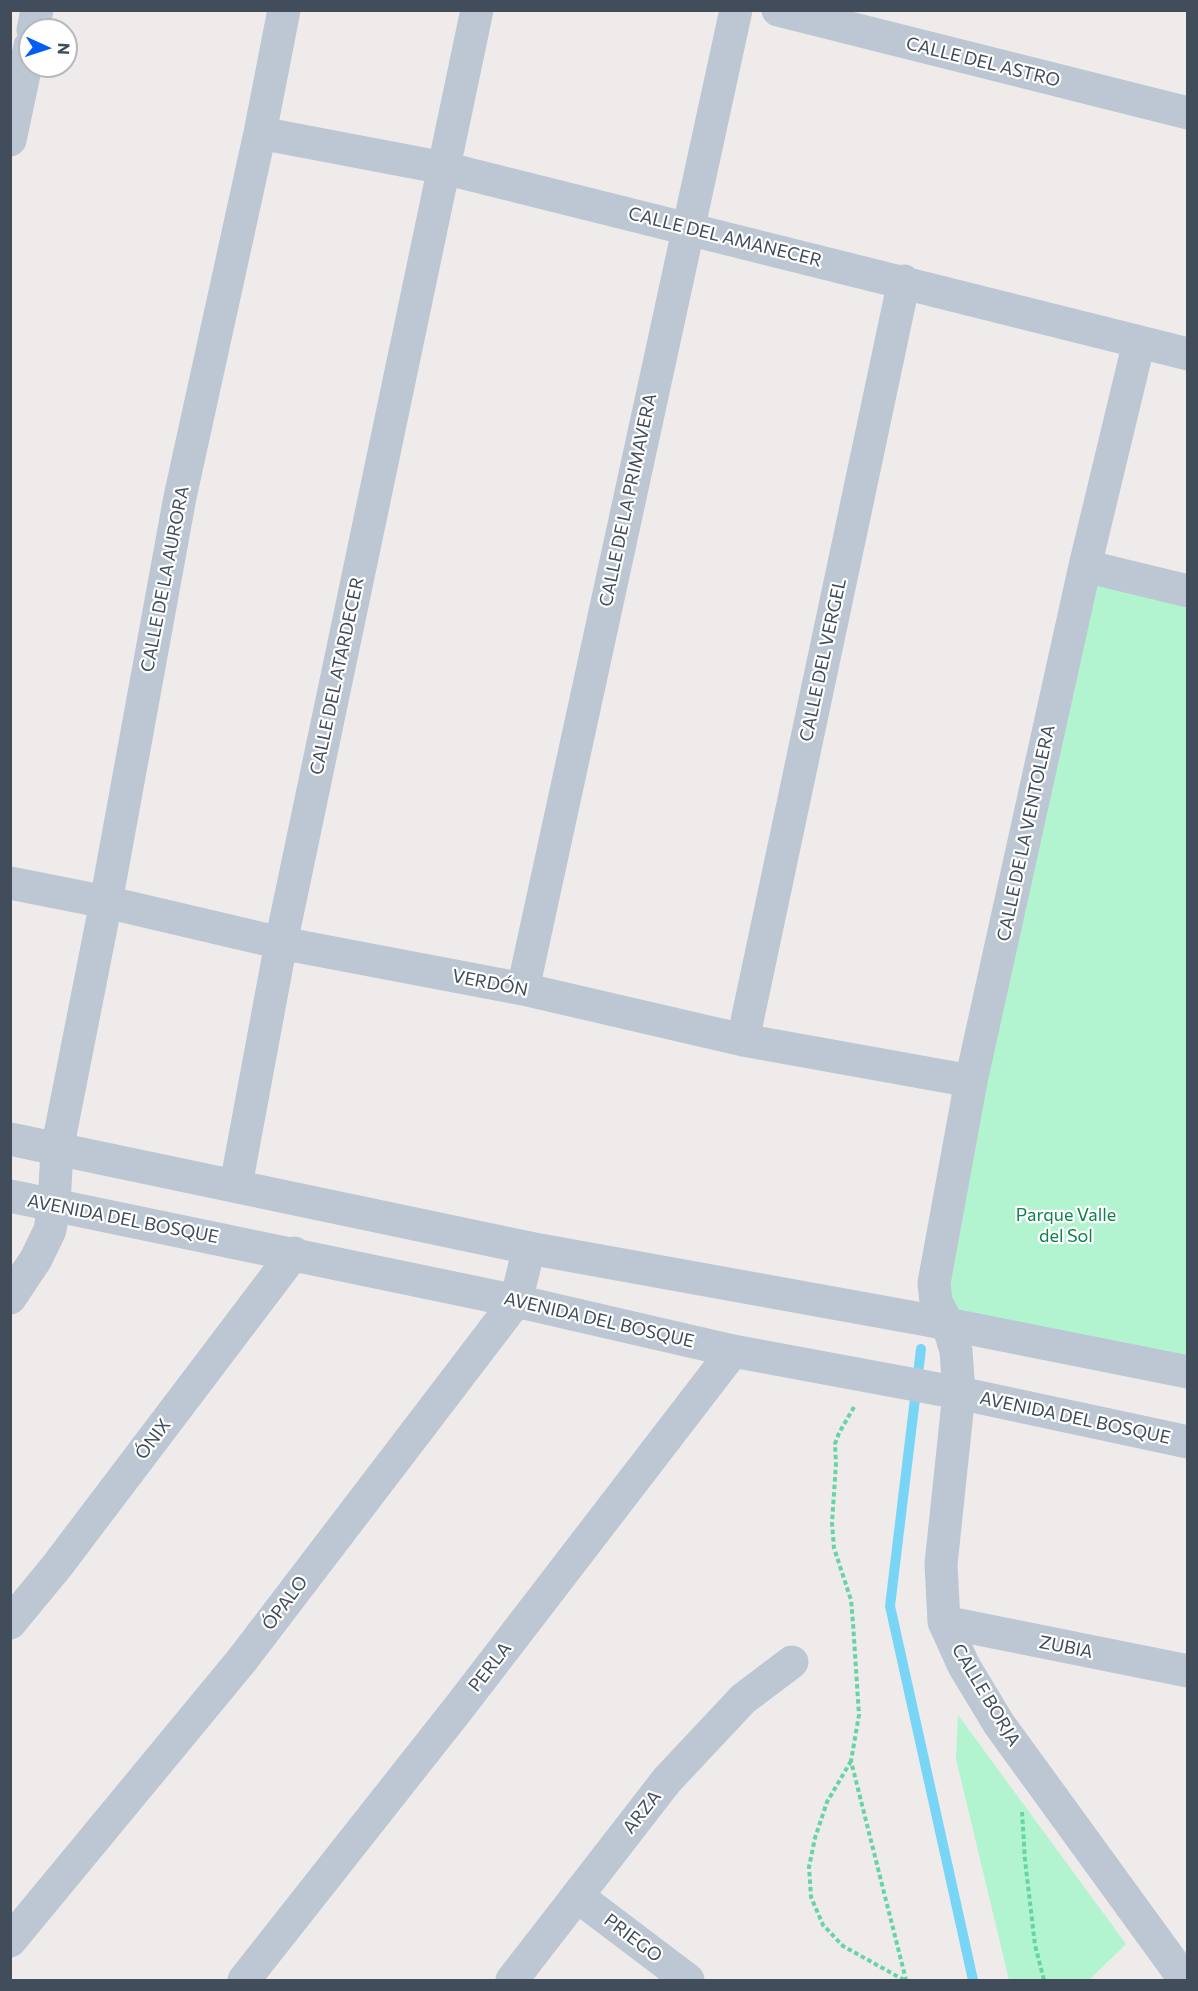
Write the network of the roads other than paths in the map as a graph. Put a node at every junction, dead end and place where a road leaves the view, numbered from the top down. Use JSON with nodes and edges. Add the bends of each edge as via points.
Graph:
{"nodes":[{"id":1,"x":284,"y":10,"type":"edge"},
{"id":2,"x":477,"y":10,"type":"edge"},
{"id":3,"x":736,"y":10,"type":"edge"},
{"id":4,"x":778,"y":10,"type":"edge"},
{"id":5,"x":23,"y":78,"type":"edge"},
{"id":6,"x":1188,"y":113,"type":"edge"},
{"id":7,"x":260,"y":134,"type":"junction"},
{"id":8,"x":10,"y":140,"type":"edge"},
{"id":9,"x":444,"y":168,"type":"junction"},
{"id":10,"x":688,"y":228,"type":"junction"},
{"id":11,"x":904,"y":281,"type":"junction"},
{"id":12,"x":1139,"y":342,"type":"junction"},
{"id":13,"x":1188,"y":354,"type":"edge"},
{"id":14,"x":1085,"y":566,"type":"junction"},
{"id":15,"x":1188,"y":591,"type":"edge"},
{"id":16,"x":10,"y":883,"type":"edge"},
{"id":17,"x":106,"y":902,"type":"junction"},
{"id":18,"x":281,"y":943,"type":"junction"},
{"id":19,"x":523,"y":989,"type":"junction"},
{"id":20,"x":743,"y":1040,"type":"junction"},
{"id":21,"x":971,"y":1082,"type":"junction"},
{"id":22,"x":10,"y":1140,"type":"edge"},
{"id":23,"x":57,"y":1150,"type":"junction"},
{"id":24,"x":236,"y":1185,"type":"junction"},
{"id":25,"x":10,"y":1196,"type":"edge"},
{"id":26,"x":54,"y":1205,"type":"junction"},
{"id":27,"x":530,"y":1248,"type":"junction"},
{"id":28,"x":294,"y":1253,"type":"junction"},
{"id":29,"x":10,"y":1298,"type":"edge"},
{"id":30,"x":516,"y":1301,"type":"junction"},
{"id":31,"x":948,"y":1324,"type":"junction"},
{"id":32,"x":733,"y":1351,"type":"junction"},
{"id":33,"x":1188,"y":1372,"type":"edge"},
{"id":34,"x":946,"y":1391,"type":"junction"},
{"id":35,"x":1188,"y":1442,"type":"edge"},
{"id":36,"x":944,"y":1622,"type":"junction"},
{"id":37,"x":10,"y":1623,"type":"edge"},
{"id":38,"x":792,"y":1662,"type":"dead end"},
{"id":39,"x":1188,"y":1671,"type":"edge"},
{"id":40,"x":577,"y":1896,"type":"junction"},
{"id":41,"x":10,"y":1941,"type":"edge"},
{"id":42,"x":244,"y":1980,"type":"edge"},
{"id":43,"x":512,"y":1980,"type":"edge"},
{"id":44,"x":688,"y":1980,"type":"edge"},
{"id":45,"x":1185,"y":1980,"type":"edge"}],
"edges":[{"from":1,"to":7,"type":"street","name":"CALLE DE LA AURORA"},
{"from":2,"to":9,"type":"street","name":"CALLE DEL ATARDECER"},
{"from":3,"to":10,"type":"street","name":"CALLE DE LA PRIMAVERA"},
{"from":4,"to":6,"type":"street","name":"CALLE DEL ASTRO"},
{"from":5,"to":8,"type":"street"},
{"from":7,"to":9,"type":"street","name":"CALLE DEL AMANECER"},
{"from":7,"to":17,"type":"street","name":"CALLE DE LA AURORA","via":[[180,497]]},
{"from":9,"to":10,"type":"street","name":"CALLE DEL AMANECER"},
{"from":9,"to":18,"type":"street","name":"CALLE DEL ATARDECER"},
{"from":10,"to":11,"type":"street","name":"CALLE DEL AMANECER"},
{"from":10,"to":19,"type":"street","name":"CALLE DE LA PRIMAVERA"},
{"from":11,"to":12,"type":"street","name":"CALLE DEL AMANECER"},
{"from":11,"to":20,"type":"street","name":"CALLE DEL VERGEL"},
{"from":12,"to":13,"type":"street","name":"CALLE DEL AMANECER"},
{"from":12,"to":14,"type":"street","name":"CALLE DE LA VENTOLERA"},
{"from":14,"to":15,"type":"street"},
{"from":14,"to":21,"type":"street","name":"CALLE DE LA VENTOLERA"},
{"from":16,"to":17,"type":"street","name":"VERDÓN"},
{"from":17,"to":18,"type":"street","name":"VERDÓN"},
{"from":17,"to":23,"type":"street","name":"CALLE DE LA AURORA"},
{"from":18,"to":19,"type":"street","name":"VERDÓN"},
{"from":18,"to":24,"type":"street","name":"CALLE DEL ATARDECER"},
{"from":19,"to":20,"type":"street","name":"VERDÓN"},
{"from":20,"to":21,"type":"street","name":"VERDÓN"},
{"from":21,"to":31,"type":"street","name":"CALLE DE LA VENTOLERA","via":[[934,1282],[936,1302]]},
{"from":22,"to":23,"type":"street"},
{"from":23,"to":24,"type":"street"},
{"from":23,"to":26,"type":"street","name":"CALLE DE LA AURORA"},
{"from":24,"to":27,"type":"street"},
{"from":25,"to":26,"type":"street","name":"AVENIDA DEL BOSQUE"},
{"from":26,"to":28,"type":"street","name":"AVENIDA DEL BOSQUE"},
{"from":26,"to":29,"type":"street","name":"CALLE DE LA AURORA","via":[[50,1230]]},
{"from":27,"to":30,"type":"street","name":"ÓPALO"},
{"from":27,"to":31,"type":"street"},
{"from":28,"to":30,"type":"street","name":"AVENIDA DEL BOSQUE"},
{"from":28,"to":37,"type":"street","name":"ÓNIX"},
{"from":30,"to":32,"type":"street","name":"AVENIDA DEL BOSQUE"},
{"from":30,"to":41,"type":"street","name":"ÓPALO","via":[[242,1660]]},
{"from":31,"to":33,"type":"street"},
{"from":31,"to":34,"type":"street","name":"CALLE BORJA","via":[[956,1351]]},
{"from":32,"to":34,"type":"street","name":"AVENIDA DEL BOSQUE"},
{"from":32,"to":42,"type":"street","name":"PERLA"},
{"from":34,"to":35,"type":"street","name":"AVENIDA DEL BOSQUE"},
{"from":34,"to":36,"type":"street","name":"CALLE BORJA","via":[[941,1564]]},
{"from":36,"to":39,"type":"street","name":"ZUBIA"},
{"from":36,"to":45,"type":"street","name":"CALLE BORJA","via":[[964,1666],[999,1724]]},
{"from":38,"to":40,"type":"street","name":"ARZA","via":[[743,1699],[667,1780]]},
{"from":40,"to":43,"type":"street","name":"ARZA"},
{"from":40,"to":44,"type":"street","name":"PRIEGO"}]}
